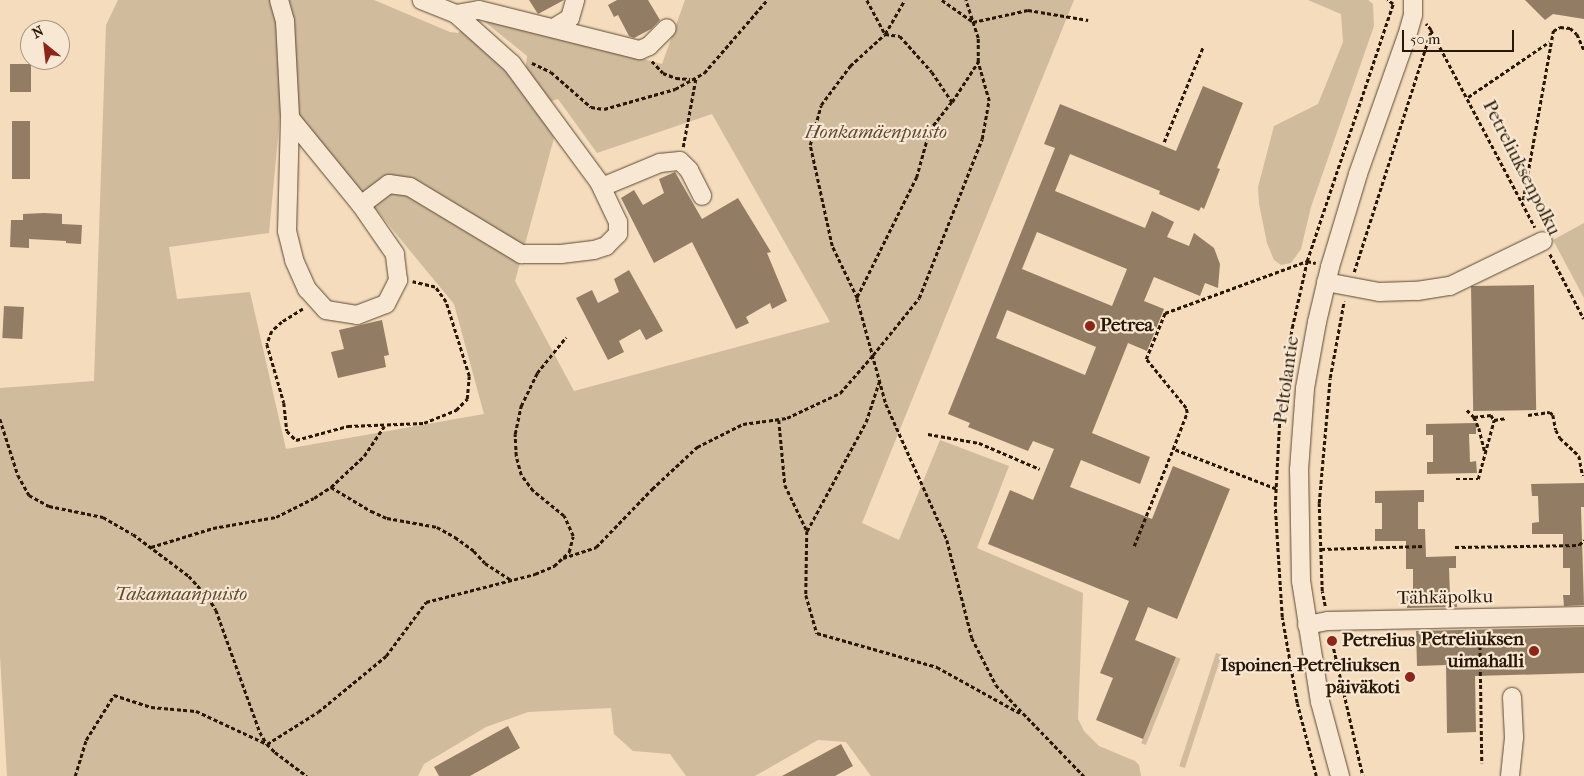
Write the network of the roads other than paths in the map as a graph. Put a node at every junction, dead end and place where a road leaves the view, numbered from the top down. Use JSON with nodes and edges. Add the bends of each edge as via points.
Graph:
{"nodes":[{"id":1,"x":280,"y":0,"type":"edge"},
{"id":2,"x":422,"y":0,"type":"edge"},
{"id":3,"x":575,"y":0,"type":"edge"},
{"id":4,"x":1413,"y":0,"type":"edge"},
{"id":5,"x":456,"y":14,"type":"junction"},
{"id":6,"x":554,"y":28,"type":"junction"},
{"id":7,"x":667,"y":28,"type":"dead end"},
{"id":8,"x":290,"y":118,"type":"junction"},
{"id":9,"x":602,"y":187,"type":"junction"},
{"id":10,"x":702,"y":196,"type":"dead end"},
{"id":11,"x":361,"y":204,"type":"junction"},
{"id":12,"x":1543,"y":241,"type":"road end"},
{"id":13,"x":1326,"y":282,"type":"junction"},
{"id":14,"x":1584,"y":616,"type":"edge"},
{"id":15,"x":1307,"y":625,"type":"junction"},
{"id":16,"x":1512,"y":697,"type":"dead end"},
{"id":17,"x":1340,"y":776,"type":"edge"},
{"id":18,"x":1510,"y":776,"type":"edge"}],
"edges":[{"from":1,"to":8,"type":"street","via":[[285,21]]},
{"from":2,"to":5,"type":"street"},
{"from":3,"to":6,"type":"street","via":[[570,18]]},
{"from":4,"to":13,"type":"street","name":"Peltolantie","via":[[1407,36],[1358,174]]},
{"from":5,"to":6,"type":"street","via":[[479,10]]},
{"from":5,"to":9,"type":"street","via":[[512,64]]},
{"from":6,"to":7,"type":"street","via":[[644,50]]},
{"from":8,"to":11,"type":"street"},
{"from":8,"to":11,"type":"street","via":[[286,231],[306,290],[326,310],[357,315],[386,304],[398,280],[395,254]]},
{"from":9,"to":10,"type":"street","via":[[660,163],[680,161],[689,170]]},
{"from":9,"to":11,"type":"street","via":[[618,222],[618,234],[606,246],[562,254],[521,254],[410,187],[390,184]]},
{"from":12,"to":13,"type":"street","via":[[1450,286],[1379,292]]},
{"from":13,"to":15,"type":"street","name":"Peltolantie","via":[[1310,361],[1301,430],[1299,518],[1301,581]]},
{"from":14,"to":15,"type":"street","name":"Tähkäpolku","via":[[1328,621]]},
{"from":15,"to":17,"type":"street","name":"Peltolantie","via":[[1320,702]]},
{"from":16,"to":18,"type":"street","via":[[1514,737]]}]}
